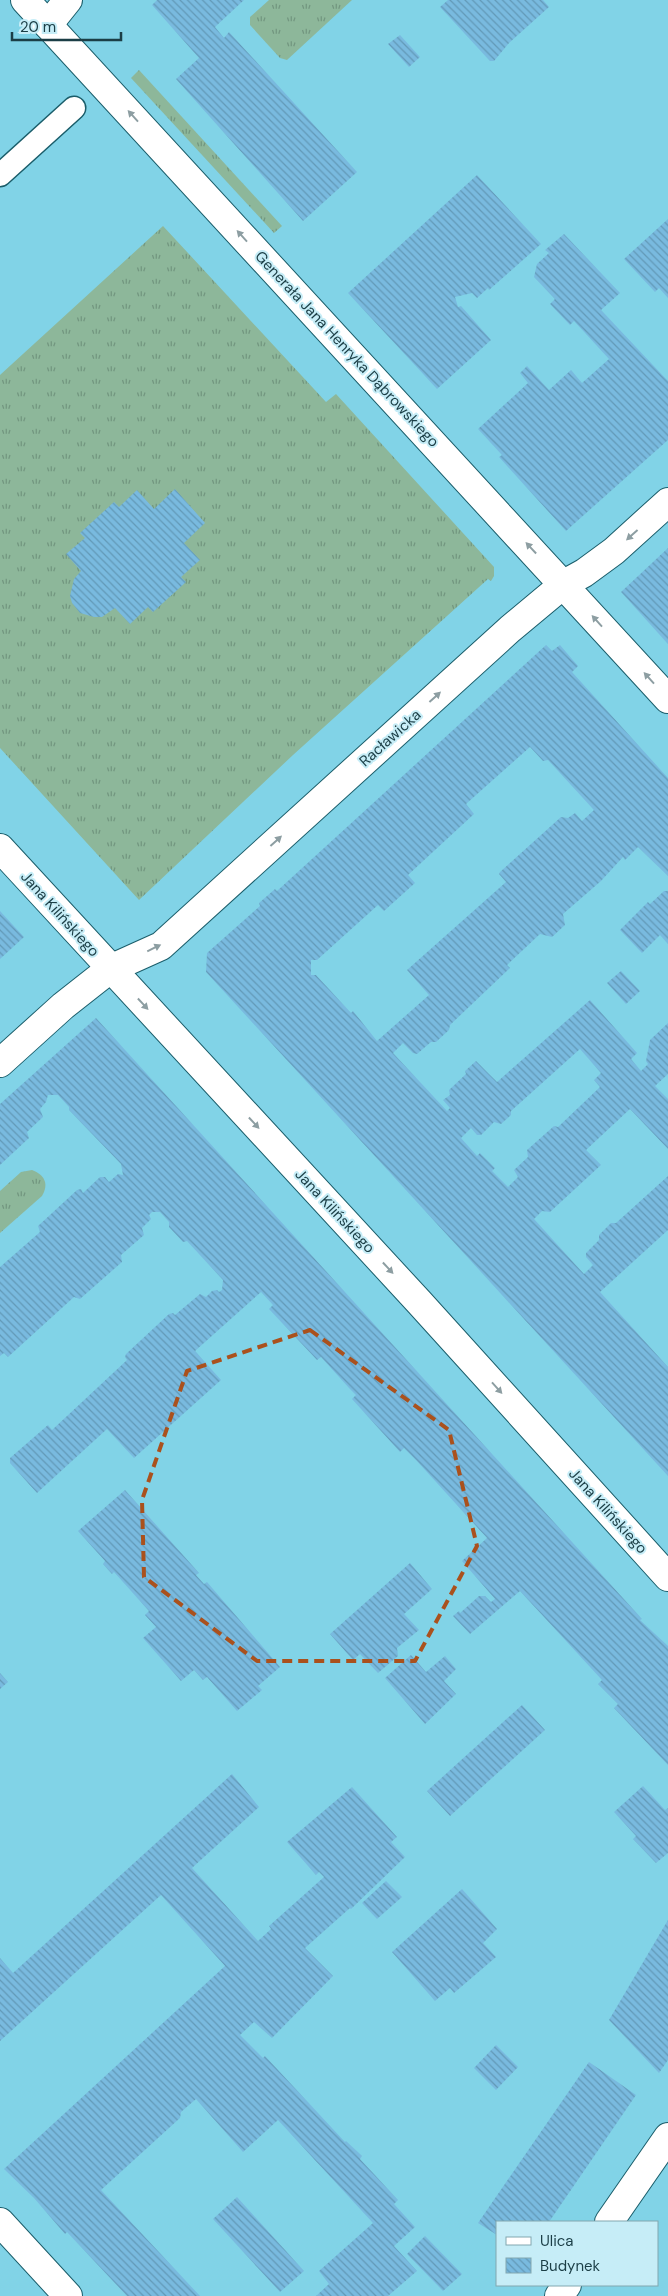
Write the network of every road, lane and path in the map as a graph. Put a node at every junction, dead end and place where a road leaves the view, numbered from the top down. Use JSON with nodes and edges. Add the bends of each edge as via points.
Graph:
{"nodes":[{"id":1,"x":26,"y":0,"type":"edge"},
{"id":2,"x":68,"y":0,"type":"edge"},
{"id":3,"x":48,"y":24,"type":"junction"},
{"id":4,"x":74,"y":108,"type":"dead end"},
{"id":5,"x":0,"y":175,"type":"edge"},
{"id":6,"x":668,"y":502,"type":"edge"},
{"id":7,"x":564,"y":584,"type":"junction"},
{"id":8,"x":668,"y":699,"type":"edge"},
{"id":9,"x":0,"y":848,"type":"edge"},
{"id":10,"x":110,"y":968,"type":"junction"},
{"id":11,"x":0,"y":1063,"type":"edge"},
{"id":12,"x":668,"y":1577,"type":"edge"},
{"id":13,"x":668,"y":2137,"type":"edge"},
{"id":14,"x":610,"y":2221,"type":"edge"},
{"id":15,"x":0,"y":2222,"type":"edge"},
{"id":16,"x":68,"y":2296,"type":"edge"}],
"edges":[{"from":1,"to":3,"type":"street","name":"Generała Jana Henryka Dąbrowskiego"},
{"from":2,"to":3,"type":"street"},
{"from":7,"to":3,"type":"street","name":"Generała Jana Henryka Dąbrowskiego","one_way":true},
{"from":4,"to":5,"type":"street"},
{"from":6,"to":7,"type":"street","name":"Racławicka","one_way":true,"via":[[614,551]]},
{"from":8,"to":7,"type":"street","name":"Generała Jana Henryka Dąbrowskiego","one_way":true},
{"from":10,"to":7,"type":"street","name":"Racławicka","one_way":true,"via":[[161,946]]},
{"from":9,"to":10,"type":"street","name":"Jana Kilińskiego"},
{"from":10,"to":11,"type":"street","name":"Racławicka"},
{"from":10,"to":12,"type":"street","name":"Jana Kilińskiego","one_way":true},
{"from":13,"to":14,"type":"street"},
{"from":15,"to":16,"type":"street"}]}
